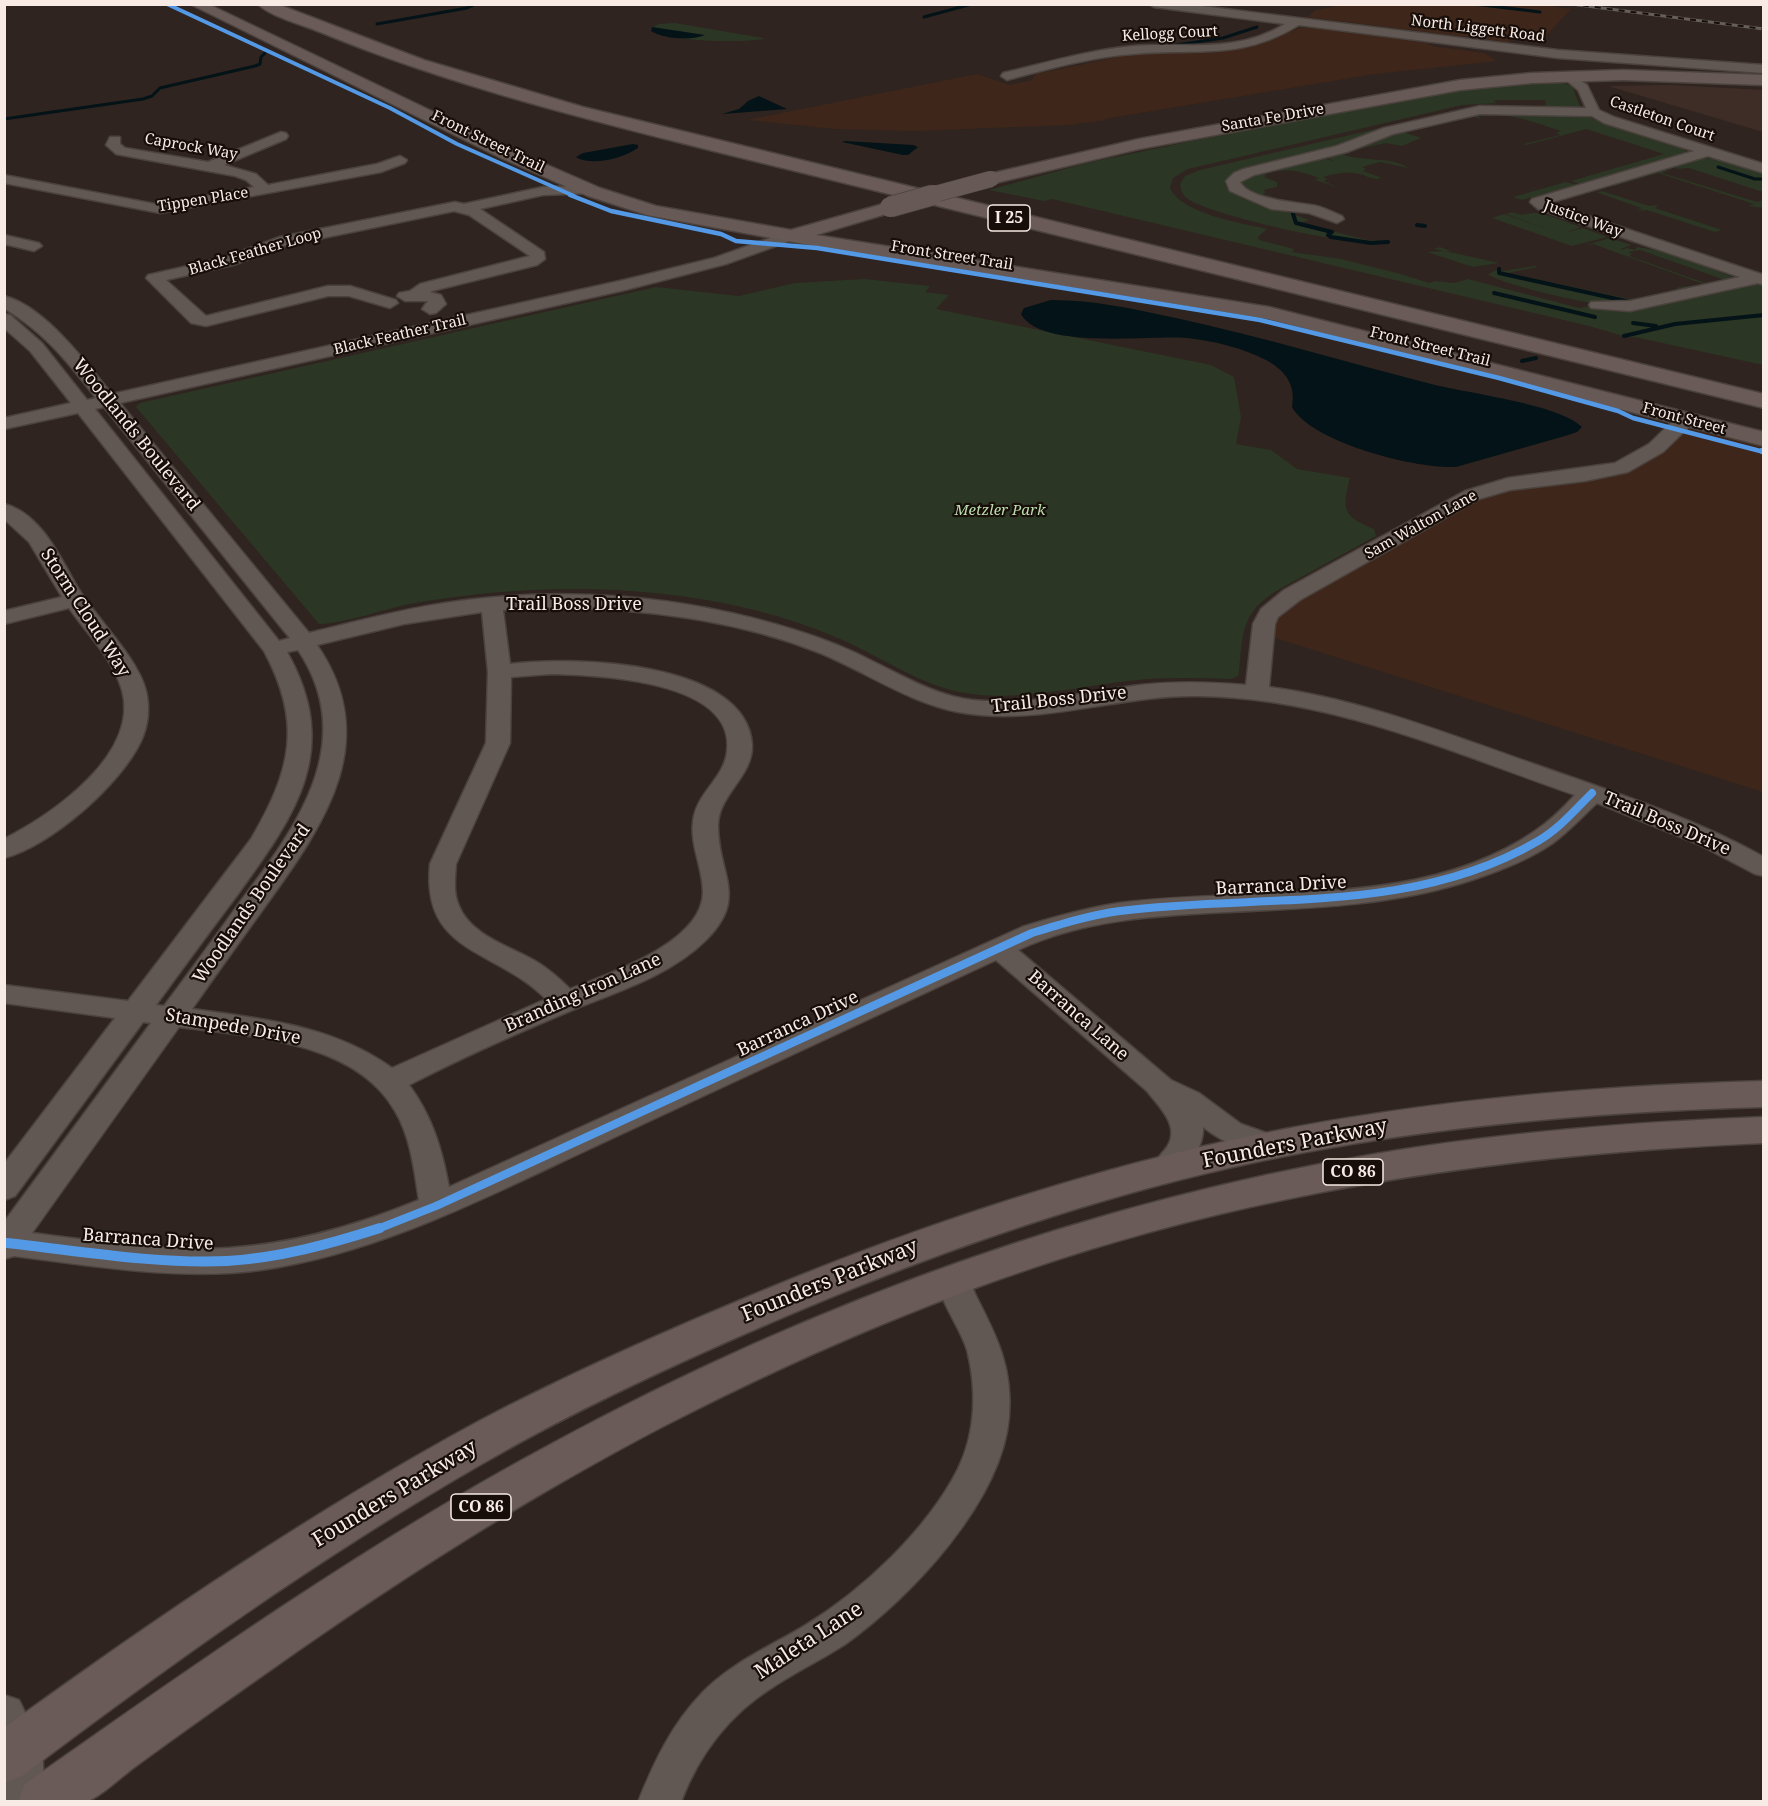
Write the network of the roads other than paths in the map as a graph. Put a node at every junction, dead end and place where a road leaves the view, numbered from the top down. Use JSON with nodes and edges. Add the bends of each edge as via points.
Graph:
{"nodes":[{"id":1,"x":179,"y":4,"type":"edge"},
{"id":2,"x":196,"y":4,"type":"edge"},
{"id":3,"x":264,"y":4,"type":"edge"},
{"id":4,"x":292,"y":4,"type":"edge"},
{"id":5,"x":1154,"y":4,"type":"edge"},
{"id":6,"x":1296,"y":22,"type":"junction"},
{"id":7,"x":290,"y":52,"type":"junction"},
{"id":8,"x":1764,"y":69,"type":"edge"},
{"id":9,"x":1006,"y":76,"type":"dead end"},
{"id":10,"x":1567,"y":76,"type":"junction"},
{"id":11,"x":1764,"y":80,"type":"edge"},
{"id":12,"x":1594,"y":112,"type":"junction"},
{"id":13,"x":281,"y":136,"type":"dead end"},
{"id":14,"x":115,"y":140,"type":"dead end"},
{"id":15,"x":1707,"y":152,"type":"junction"},
{"id":16,"x":400,"y":160,"type":"dead end"},
{"id":17,"x":211,"y":166,"type":"junction"},
{"id":18,"x":1764,"y":169,"type":"edge"},
{"id":19,"x":549,"y":173,"type":"junction"},
{"id":20,"x":4,"y":179,"type":"edge"},
{"id":21,"x":266,"y":190,"type":"junction"},
{"id":22,"x":589,"y":190,"type":"junction"},
{"id":23,"x":543,"y":191,"type":"junction"},
{"id":24,"x":466,"y":208,"type":"junction"},
{"id":25,"x":856,"y":217,"type":"junction"},
{"id":26,"x":1337,"y":219,"type":"dead end"},
{"id":27,"x":793,"y":235,"type":"junction"},
{"id":28,"x":4,"y":239,"type":"edge"},
{"id":29,"x":34,"y":246,"type":"dead end"},
{"id":30,"x":876,"y":250,"type":"junction"},
{"id":31,"x":1760,"y":280,"type":"edge"},
{"id":32,"x":415,"y":295,"type":"junction"},
{"id":33,"x":4,"y":301,"type":"edge"},
{"id":34,"x":390,"y":303,"type":"junction"},
{"id":35,"x":1597,"y":305,"type":"dead end"},
{"id":36,"x":430,"y":309,"type":"junction"},
{"id":37,"x":4,"y":319,"type":"edge"},
{"id":38,"x":457,"y":322,"type":"junction"},
{"id":39,"x":1764,"y":386,"type":"edge"},
{"id":40,"x":1764,"y":400,"type":"edge"},
{"id":41,"x":108,"y":401,"type":"junction"},
{"id":42,"x":83,"y":406,"type":"junction"},
{"id":43,"x":1686,"y":419,"type":"junction"},
{"id":44,"x":4,"y":424,"type":"edge"},
{"id":45,"x":1764,"y":439,"type":"edge"},
{"id":46,"x":4,"y":510,"type":"edge"},
{"id":47,"x":75,"y":600,"type":"junction"},
{"id":48,"x":492,"y":605,"type":"junction"},
{"id":49,"x":4,"y":618,"type":"edge"},
{"id":50,"x":303,"y":641,"type":"junction"},
{"id":51,"x":274,"y":649,"type":"junction"},
{"id":52,"x":499,"y":672,"type":"junction"},
{"id":53,"x":1257,"y":693,"type":"junction"},
{"id":54,"x":1592,"y":792,"type":"junction"},
{"id":55,"x":4,"y":850,"type":"edge"},
{"id":56,"x":1764,"y":868,"type":"edge"},
{"id":57,"x":999,"y":948,"type":"junction"},
{"id":58,"x":4,"y":994,"type":"edge"},
{"id":59,"x":565,"y":1002,"type":"junction"},
{"id":60,"x":137,"y":1011,"type":"junction"},
{"id":61,"x":172,"y":1015,"type":"junction"},
{"id":62,"x":390,"y":1082,"type":"junction"},
{"id":63,"x":1158,"y":1084,"type":"junction"},
{"id":64,"x":1764,"y":1094,"type":"edge"},
{"id":65,"x":1764,"y":1130,"type":"edge"},
{"id":66,"x":1270,"y":1146,"type":"junction"},
{"id":67,"x":1166,"y":1170,"type":"junction"},
{"id":68,"x":4,"y":1188,"type":"edge"},
{"id":69,"x":1047,"y":1202,"type":"junction"},
{"id":70,"x":436,"y":1206,"type":"junction"},
{"id":71,"x":6,"y":1245,"type":"edge"},
{"id":72,"x":956,"y":1280,"type":"junction"},
{"id":73,"x":10,"y":1740,"type":"edge"},
{"id":74,"x":24,"y":1802,"type":"edge"},
{"id":75,"x":44,"y":1802,"type":"edge"},
{"id":76,"x":659,"y":1802,"type":"edge"}],
"edges":[{"from":1,"to":7,"type":"main road","name":"Front Street"},
{"from":2,"to":7,"type":"main road","name":"Front Street"},
{"from":3,"to":40,"type":"highway","number":"I 25","via":[[409,59],[612,120]]},
{"from":4,"to":39,"type":"highway","number":"I 25","via":[[467,67],[663,123]]},
{"from":5,"to":6,"type":"street","name":"North Liggett Road"},
{"from":6,"to":8,"type":"street","name":"North Liggett Road","via":[[1563,54]]},
{"from":6,"to":9,"type":"street","name":"Kellogg Court","via":[[1244,45],[1205,50],[1132,50]]},
{"from":7,"to":19,"type":"main road","name":"Front Street"},
{"from":10,"to":11,"type":"main road","name":"Santa Fe Drive"},
{"from":10,"to":12,"type":"street","name":"Castleton Court","via":[[1583,88]]},
{"from":10,"to":25,"type":"main road","name":"Santa Fe Drive","bridge":true,"via":[[1490,81],[1415,92],[1121,147]]},
{"from":12,"to":15,"type":"street","name":"Castleton Court","via":[[1629,128]]},
{"from":12,"to":26,"type":"street","via":[[1477,111],[1243,174],[1233,182],[1240,191],[1276,206],[1311,209]]},
{"from":13,"to":17,"type":"street"},
{"from":14,"to":17,"type":"street","name":"Caprock Way","via":[[113,145],[121,151]]},
{"from":15,"to":18,"type":"street","name":"Castleton Court"},
{"from":15,"to":31,"type":"street","name":"Justice Way","via":[[1537,202]]},
{"from":16,"to":21,"type":"street","name":"Tippen Place","via":[[386,167]]},
{"from":17,"to":21,"type":"street","name":"Caprock Way","via":[[246,175]]},
{"from":19,"to":22,"type":"main road","name":"Front Street"},
{"from":19,"to":23,"type":"street","via":[[550,184]]},
{"from":20,"to":21,"type":"street","name":"Tippen Place","via":[[156,208]]},
{"from":22,"to":23,"type":"street"},
{"from":22,"to":27,"type":"main road","name":"Front Street","via":[[654,211]]},
{"from":23,"to":24,"type":"street"},
{"from":24,"to":32,"type":"street","via":[[536,252],[537,258],[426,287]]},
{"from":24,"to":34,"type":"street","name":"Black Feather Loop","via":[[448,207],[292,239],[227,262],[154,278],[197,319],[206,321],[328,291],[345,290]]},
{"from":25,"to":27,"type":"main road","name":"Santa Fe Drive"},
{"from":25,"to":30,"type":"main road","via":[[851,231]]},
{"from":27,"to":30,"type":"main road","name":"Front Street"},
{"from":27,"to":38,"type":"street","name":"Black Feather Trail","via":[[693,268]]},
{"from":28,"to":29,"type":"street"},
{"from":30,"to":43,"type":"main road","name":"Front Street","via":[[1269,313]]},
{"from":31,"to":35,"type":"street","via":[[1630,306]]},
{"from":32,"to":34,"type":"street"},
{"from":32,"to":36,"type":"street","via":[[435,298],[438,304]]},
{"from":33,"to":41,"type":"street","name":"Woodlands Boulevard","via":[[50,332]]},
{"from":34,"to":36,"type":"street","name":"Black Feather Loop","via":[[393,309],[409,312]]},
{"from":36,"to":38,"type":"street"},
{"from":37,"to":42,"type":"street","name":"Woodlands Boulevard","via":[[36,347]]},
{"from":38,"to":41,"type":"street","name":"Black Feather Trail"},
{"from":41,"to":42,"type":"street","name":"Black Feather Trail"},
{"from":41,"to":50,"type":"street","name":"Woodlands Boulevard"},
{"from":42,"to":44,"type":"street","name":"Black Feather Trail"},
{"from":42,"to":51,"type":"street","name":"Woodlands Boulevard"},
{"from":43,"to":45,"type":"main road","name":"Front Street"},
{"from":43,"to":53,"type":"street","name":"Sam Walton Lane","via":[[1656,448],[1620,468],[1508,484],[1472,495],[1292,595],[1269,614],[1264,624]]},
{"from":46,"to":47,"type":"street","name":"Storm Cloud Way","via":[[26,525]]},
{"from":47,"to":49,"type":"street"},
{"from":47,"to":55,"type":"street","name":"Storm Cloud Way","via":[[134,689],[138,708],[132,731],[105,777],[80,802],[26,840]]},
{"from":48,"to":50,"type":"street","name":"Trail Boss Drive","via":[[402,618]]},
{"from":48,"to":52,"type":"street"},
{"from":48,"to":53,"type":"street","name":"Trail Boss Drive","via":[[613,602],[736,620],[820,646],[921,694],[975,707],[1022,707],[1156,690]]},
{"from":50,"to":51,"type":"street","name":"Trail Boss Drive"},
{"from":50,"to":61,"type":"street","name":"Woodlands Boulevard","via":[[321,670],[334,716],[333,754],[318,804],[273,878]]},
{"from":51,"to":60,"type":"street","name":"Woodlands Boulevard","via":[[292,680],[299,706],[302,736],[294,778],[263,841]]},
{"from":52,"to":59,"type":"street","via":[[498,743],[443,864],[442,901],[460,929],[480,945],[524,966]]},
{"from":52,"to":59,"type":"street","name":"Branding Iron Lane","via":[[556,666],[662,678],[684,685],[717,704],[733,721],[740,742],[739,759],[705,817],[718,894],[707,922],[648,968]]},
{"from":53,"to":54,"type":"street","name":"Trail Boss Drive","via":[[1360,712]]},
{"from":54,"to":56,"type":"street","name":"Trail Boss Drive","via":[[1688,830]]},
{"from":54,"to":57,"type":"street","name":"Barranca Drive","via":[[1538,841],[1477,869],[1439,881],[1351,897],[1104,914],[1061,924]]},
{"from":57,"to":63,"type":"street","name":"Barranca Lane"},
{"from":57,"to":70,"type":"street","name":"Barranca Drive"},
{"from":58,"to":60,"type":"street","name":"Stampede Drive"},
{"from":59,"to":62,"type":"street","name":"Branding Iron Lane"},
{"from":60,"to":61,"type":"street","name":"Stampede Drive"},
{"from":60,"to":68,"type":"street","name":"Woodlands Boulevard"},
{"from":61,"to":62,"type":"street","name":"Stampede Drive","via":[[283,1031],[326,1044],[361,1059]]},
{"from":61,"to":71,"type":"street","name":"Woodlands Boulevard"},
{"from":62,"to":70,"type":"street","name":"Stampede Drive","via":[[419,1129]]},
{"from":63,"to":66,"type":"street","name":"Barranca Lane","via":[[1188,1100],[1230,1132]]},
{"from":63,"to":67,"type":"street","name":"Barranca Lane","via":[[1183,1117],[1189,1136],[1182,1153]]},
{"from":64,"to":66,"type":"highway","name":"Founders Parkway","number":"CO 86","via":[[1605,1101],[1440,1118]]},
{"from":65,"to":72,"type":"highway","name":"Founders Parkway","number":"CO 86","via":[[1613,1138],[1334,1175],[1146,1218]]},
{"from":66,"to":67,"type":"highway","name":"Founders Parkway","number":"CO 86"},
{"from":67,"to":69,"type":"highway","name":"Founders Parkway","number":"CO 86"},
{"from":69,"to":72,"type":"highway","via":[[975,1252],[962,1265]]},
{"from":69,"to":73,"type":"highway","name":"Founders Parkway","number":"CO 86","via":[[837,1276],[664,1350],[465,1450],[386,1496]]},
{"from":70,"to":71,"type":"street","name":"Barranca Drive","via":[[340,1240],[243,1259],[162,1259]]},
{"from":72,"to":75,"type":"highway","name":"Founders Parkway","number":"CO 86","via":[[753,1364],[624,1427],[492,1500],[266,1644]]},
{"from":72,"to":76,"type":"street","name":"Maleta Lane","via":[[981,1340],[991,1397],[986,1443],[963,1492],[928,1543],[871,1601],[830,1632],[744,1682],[717,1706],[690,1741]]},
{"from":73,"to":74,"type":"street"}]}
